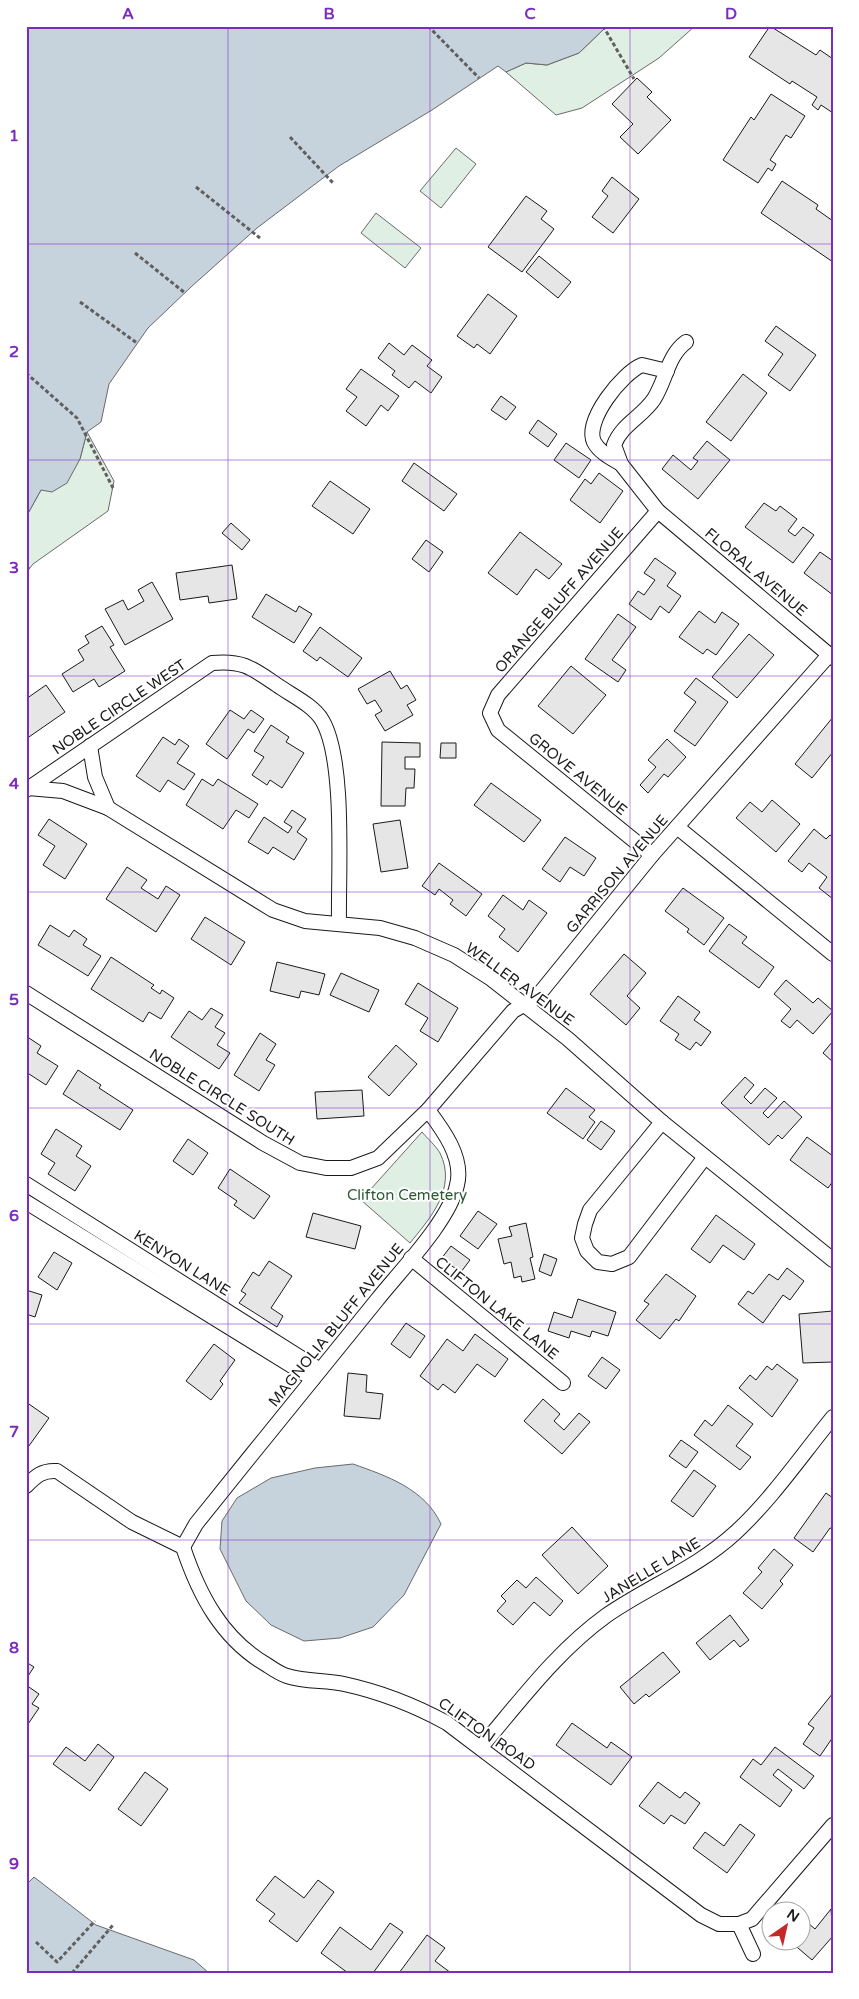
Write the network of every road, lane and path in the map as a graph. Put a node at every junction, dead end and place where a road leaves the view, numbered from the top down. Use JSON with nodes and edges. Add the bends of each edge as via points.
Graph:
{"nodes":[{"id":1,"x":428,"y":26,"type":"edge"},
{"id":2,"x":603,"y":26,"type":"edge"},
{"id":3,"x":479,"y":78,"type":"dead end"},
{"id":4,"x":634,"y":78,"type":"dead end"},
{"id":5,"x":290,"y":137,"type":"dead end"},
{"id":6,"x":334,"y":184,"type":"dead end"},
{"id":7,"x":196,"y":187,"type":"dead end"},
{"id":8,"x":260,"y":238,"type":"dead end"},
{"id":9,"x":135,"y":252,"type":"dead end"},
{"id":10,"x":185,"y":293,"type":"dead end"},
{"id":11,"x":80,"y":302,"type":"dead end"},
{"id":12,"x":686,"y":342,"type":"dead end"},
{"id":13,"x":137,"y":343,"type":"dead end"},
{"id":14,"x":667,"y":371,"type":"junction"},
{"id":15,"x":26,"y":373,"type":"edge"},
{"id":16,"x":621,"y":464,"type":"junction"},
{"id":17,"x":113,"y":488,"type":"dead end"},
{"id":18,"x":658,"y":511,"type":"junction"},
{"id":19,"x":831,"y":657,"type":"edge"},
{"id":20,"x":490,"y":713,"type":"joint"},
{"id":21,"x":90,"y":746,"type":"junction"},
{"id":22,"x":27,"y":789,"type":"edge"},
{"id":23,"x":108,"y":808,"type":"junction"},
{"id":24,"x":677,"y":827,"type":"junction"},
{"id":25,"x":652,"y":855,"type":"junction"},
{"id":26,"x":339,"y":923,"type":"junction"},
{"id":27,"x":833,"y":954,"type":"edge"},
{"id":28,"x":26,"y":993,"type":"edge"},
{"id":29,"x":523,"y":1004,"type":"junction"},
{"id":30,"x":428,"y":1110,"type":"junction"},
{"id":31,"x":662,"y":1122,"type":"junction"},
{"id":32,"x":705,"y":1156,"type":"junction"},
{"id":33,"x":26,"y":1184,"type":"edge"},
{"id":34,"x":26,"y":1202,"type":"edge"},
{"id":35,"x":411,"y":1258,"type":"junction"},
{"id":36,"x":833,"y":1260,"type":"edge"},
{"id":37,"x":317,"y":1375,"type":"junction"},
{"id":38,"x":563,"y":1383,"type":"dead end"},
{"id":39,"x":833,"y":1417,"type":"edge"},
{"id":40,"x":26,"y":1486,"type":"edge"},
{"id":41,"x":183,"y":1547,"type":"junction"},
{"id":42,"x":481,"y":1747,"type":"junction"},
{"id":43,"x":833,"y":1825,"type":"edge"},
{"id":44,"x":95,"y":1921,"type":"dead end"},
{"id":45,"x":739,"y":1924,"type":"junction"},
{"id":46,"x":113,"y":1926,"type":"dead end"},
{"id":47,"x":36,"y":1942,"type":"dead end"},
{"id":48,"x":753,"y":1954,"type":"dead end"},
{"id":49,"x":72,"y":1973,"type":"edge"}],
"edges":[{"from":1,"to":3,"type":"path"},
{"from":2,"to":4,"type":"path"},
{"from":5,"to":6,"type":"path"},
{"from":7,"to":8,"type":"path"},
{"from":9,"to":10,"type":"path"},
{"from":11,"to":13,"type":"path"},
{"from":12,"to":14,"type":"street","via":[[679,347]]},
{"from":14,"to":16,"type":"street","via":[[654,399],[617,436],[614,445]]},
{"from":14,"to":16,"type":"street","via":[[642,365],[627,373],[593,423],[594,442]]},
{"from":15,"to":17,"type":"path","via":[[77,418]]},
{"from":16,"to":18,"type":"street","name":"FLORAL AVENUE"},
{"from":18,"to":19,"type":"street","name":"FLORAL AVENUE"},
{"from":18,"to":20,"type":"street","name":"ORANGE BLUFF AVENUE","via":[[498,695]]},
{"from":19,"to":24,"type":"street","name":"GARRISON AVENUE"},
{"from":20,"to":25,"type":"street","name":"GROVE AVENUE","via":[[498,730]]},
{"from":21,"to":22,"type":"street","name":"NOBLE CIRCLE WEST"},
{"from":21,"to":23,"type":"street","via":[[95,777]]},
{"from":21,"to":26,"type":"street","name":"NOBLE CIRCLE WEST","via":[[212,663],[234,661],[255,669],[311,709],[322,720],[331,744],[337,780]]},
{"from":22,"to":23,"type":"street","name":"WELLER AVENUE","via":[[63,790]]},
{"from":23,"to":26,"type":"street","name":"WELLER AVENUE","via":[[273,910],[305,921]]},
{"from":24,"to":25,"type":"street","name":"GARRISON AVENUE"},
{"from":24,"to":27,"type":"street"},
{"from":25,"to":29,"type":"street","name":"GARRISON AVENUE","via":[[536,998]]},
{"from":26,"to":29,"type":"street","name":"WELLER AVENUE","via":[[380,928],[415,938],[454,955]]},
{"from":28,"to":30,"type":"street","name":"NOBLE CIRCLE SOUTH","via":[[263,1143],[300,1163],[351,1168],[378,1158]]},
{"from":29,"to":30,"type":"street","name":"GARRISON AVENUE","via":[[512,1011]]},
{"from":29,"to":31,"type":"street","name":"WELLER AVENUE"},
{"from":30,"to":35,"type":"street","name":"MAGNOLIA BLUFF AVENUE","via":[[445,1133],[456,1159],[458,1184],[447,1210]]},
{"from":31,"to":32,"type":"street","name":"WELLER AVENUE"},
{"from":31,"to":32,"type":"street","via":[[590,1210],[582,1238],[587,1252],[598,1262],[612,1264],[628,1257]]},
{"from":32,"to":36,"type":"street","name":"WELLER AVENUE"},
{"from":33,"to":37,"type":"street","name":"KENYON LANE"},
{"from":34,"to":37,"type":"street"},
{"from":35,"to":37,"type":"street","name":"MAGNOLIA BLUFF AVENUE"},
{"from":35,"to":38,"type":"street","name":"CLIFTON LAKE LANE"},
{"from":37,"to":41,"type":"street","name":"MAGNOLIA BLUFF AVENUE","via":[[196,1524]]},
{"from":39,"to":42,"type":"street","name":"JANELLE LANE","via":[[760,1508],[735,1532],[710,1554],[609,1614],[579,1636]]},
{"from":40,"to":41,"type":"street","via":[[41,1473],[57,1472],[132,1522]]},
{"from":41,"to":42,"type":"street","name":"CLIFTON ROAD","via":[[193,1576],[215,1619],[248,1654],[286,1676],[310,1682],[342,1684],[387,1695],[418,1707]]},
{"from":42,"to":45,"type":"street","name":"CLIFTON ROAD","via":[[701,1915],[719,1924]]},
{"from":43,"to":45,"type":"street","via":[[752,1919]]},
{"from":44,"to":47,"type":"path","via":[[57,1962]]},
{"from":45,"to":48,"type":"street"},
{"from":46,"to":49,"type":"path"}]}
